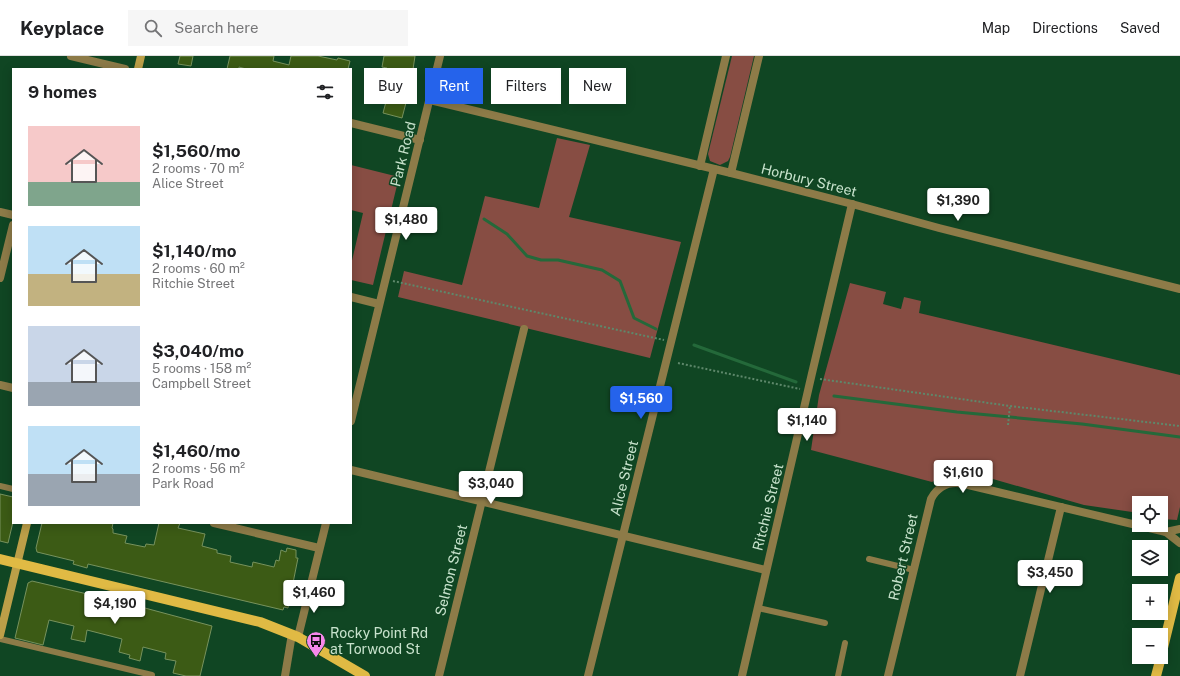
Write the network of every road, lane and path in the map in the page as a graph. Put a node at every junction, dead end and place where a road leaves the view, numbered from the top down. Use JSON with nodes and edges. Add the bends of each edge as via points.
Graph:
{"nodes":[{"id":1,"x":71,"y":56,"type":"edge"},
{"id":2,"x":141,"y":56,"type":"edge"},
{"id":3,"x":440,"y":56,"type":"edge"},
{"id":4,"x":726,"y":56,"type":"edge"},
{"id":5,"x":759,"y":56,"type":"edge"},
{"id":6,"x":121,"y":68,"type":"edge"},
{"id":7,"x":138,"y":68,"type":"edge"},
{"id":8,"x":437,"y":68,"type":"edge"},
{"id":9,"x":429,"y":104,"type":"edge"},
{"id":10,"x":446,"y":104,"type":"edge"},
{"id":11,"x":352,"y":124,"type":"edge"},
{"id":12,"x":420,"y":140,"type":"junction"},
{"id":13,"x":700,"y":166,"type":"junction"},
{"id":14,"x":714,"y":169,"type":"junction"},
{"id":15,"x":731,"y":173,"type":"junction"},
{"id":16,"x":852,"y":204,"type":"junction"},
{"id":17,"x":0,"y":212,"type":"edge"},
{"id":18,"x":12,"y":215,"type":"edge"},
{"id":19,"x":12,"y":229,"type":"edge"},
{"id":20,"x":0,"y":278,"type":"edge"},
{"id":21,"x":386,"y":279,"type":"junction"},
{"id":22,"x":1180,"y":289,"type":"edge"},
{"id":23,"x":352,"y":297,"type":"edge"},
{"id":24,"x":380,"y":304,"type":"junction"},
{"id":25,"x":524,"y":329,"type":"dead end"},
{"id":26,"x":671,"y":341,"type":"junction"},
{"id":27,"x":678,"y":363,"type":"dead end"},
{"id":28,"x":810,"y":383,"type":"junction"},
{"id":29,"x":0,"y":385,"type":"edge"},
{"id":30,"x":12,"y":388,"type":"edge"},
{"id":31,"x":1010,"y":406,"type":"junction"},
{"id":32,"x":352,"y":416,"type":"edge"},
{"id":33,"x":1008,"y":425,"type":"dead end"},
{"id":34,"x":1180,"y":426,"type":"edge"},
{"id":35,"x":352,"y":470,"type":"edge"},
{"id":36,"x":0,"y":486,"type":"edge"},
{"id":37,"x":12,"y":489,"type":"edge"},
{"id":38,"x":481,"y":501,"type":"junction"},
{"id":39,"x":1061,"y":507,"type":"junction"},
{"id":40,"x":27,"y":524,"type":"edge"},
{"id":41,"x":218,"y":524,"type":"edge"},
{"id":42,"x":326,"y":524,"type":"edge"},
{"id":43,"x":1132,"y":524,"type":"edge"},
{"id":44,"x":1180,"y":529,"type":"edge"},
{"id":45,"x":1166,"y":532,"type":"edge"},
{"id":46,"x":1168,"y":532,"type":"edge"},
{"id":47,"x":623,"y":536,"type":"junction"},
{"id":48,"x":1180,"y":543,"type":"edge"},
{"id":49,"x":320,"y":548,"type":"junction"},
{"id":50,"x":0,"y":559,"type":"edge"},
{"id":51,"x":869,"y":559,"type":"dead end"},
{"id":52,"x":18,"y":563,"type":"junction"},
{"id":53,"x":766,"y":570,"type":"junction"},
{"id":54,"x":914,"y":570,"type":"junction"},
{"id":55,"x":1180,"y":578,"type":"edge"},
{"id":56,"x":758,"y":608,"type":"junction"},
{"id":57,"x":825,"y":623,"type":"dead end"},
{"id":58,"x":1168,"y":628,"type":"edge"},
{"id":59,"x":0,"y":635,"type":"edge"},
{"id":60,"x":295,"y":635,"type":"junction"},
{"id":61,"x":0,"y":639,"type":"edge"},
{"id":62,"x":845,"y":643,"type":"dead end"},
{"id":63,"x":1159,"y":664,"type":"edge"},
{"id":64,"x":152,"y":674,"type":"dead end"},
{"id":65,"x":285,"y":676,"type":"edge"},
{"id":66,"x":365,"y":676,"type":"edge"},
{"id":67,"x":439,"y":676,"type":"edge"},
{"id":68,"x":588,"y":676,"type":"edge"},
{"id":69,"x":742,"y":676,"type":"edge"},
{"id":70,"x":838,"y":676,"type":"edge"},
{"id":71,"x":888,"y":676,"type":"edge"},
{"id":72,"x":1020,"y":676,"type":"edge"},
{"id":73,"x":1156,"y":676,"type":"edge"}],
"edges":[{"from":1,"to":6,"type":"street"},
{"from":2,"to":7,"type":"main road"},
{"from":3,"to":8,"type":"street","name":"Park Road"},
{"from":4,"to":13,"type":"street"},
{"from":5,"to":15,"type":"street"},
{"from":9,"to":12,"type":"street","name":"Park Road"},
{"from":10,"to":13,"type":"street","name":"Horbury Street"},
{"from":11,"to":12,"type":"street"},
{"from":12,"to":21,"type":"street","name":"Park Road"},
{"from":13,"to":14,"type":"street","name":"Horbury Street"},
{"from":14,"to":15,"type":"street","name":"Horbury Street"},
{"from":14,"to":26,"type":"street","name":"Alice Street"},
{"from":15,"to":16,"type":"street","name":"Horbury Street"},
{"from":16,"to":22,"type":"street","name":"Horbury Street"},
{"from":16,"to":28,"type":"street","name":"Ritchie Street"},
{"from":17,"to":18,"type":"street"},
{"from":19,"to":20,"type":"street"},
{"from":21,"to":24,"type":"street","name":"Park Road"},
{"from":21,"to":26,"type":"path"},
{"from":23,"to":24,"type":"street"},
{"from":24,"to":32,"type":"street","name":"Park Road"},
{"from":25,"to":38,"type":"street","name":"Selmon Street"},
{"from":26,"to":47,"type":"street","name":"Alice Street"},
{"from":27,"to":28,"type":"path","via":[[799,390]]},
{"from":28,"to":31,"type":"path","via":[[816,378]]},
{"from":28,"to":53,"type":"street","name":"Ritchie Street"},
{"from":29,"to":30,"type":"street"},
{"from":31,"to":33,"type":"path"},
{"from":31,"to":34,"type":"path"},
{"from":35,"to":38,"type":"street"},
{"from":36,"to":37,"type":"lane"},
{"from":38,"to":47,"type":"street"},
{"from":38,"to":67,"type":"street","name":"Selmon Street"},
{"from":39,"to":43,"type":"street","name":"Robert Street"},
{"from":39,"to":54,"type":"street","name":"Robert Street","via":[[959,483],[944,486],[936,491],[931,499]]},
{"from":39,"to":72,"type":"street"},
{"from":40,"to":52,"type":"main road"},
{"from":41,"to":49,"type":"street"},
{"from":42,"to":49,"type":"street"},
{"from":44,"to":46,"type":"street","name":"Robert Street"},
{"from":45,"to":48,"type":"street","name":"Robert Street"},
{"from":47,"to":53,"type":"street"},
{"from":47,"to":68,"type":"street","name":"Alice Street"},
{"from":49,"to":60,"type":"street"},
{"from":50,"to":52,"type":"main road"},
{"from":51,"to":54,"type":"lane"},
{"from":52,"to":59,"type":"main road"},
{"from":52,"to":60,"type":"main road","via":[[260,622]]},
{"from":53,"to":56,"type":"street","name":"Ritchie Street"},
{"from":54,"to":71,"type":"street","name":"Robert Street"},
{"from":55,"to":58,"type":"main road"},
{"from":56,"to":57,"type":"lane"},
{"from":56,"to":69,"type":"street","name":"Ritchie Street"},
{"from":60,"to":65,"type":"street"},
{"from":60,"to":66,"type":"main road"},
{"from":61,"to":64,"type":"lane"},
{"from":62,"to":70,"type":"lane"},
{"from":63,"to":73,"type":"main road"}]}
